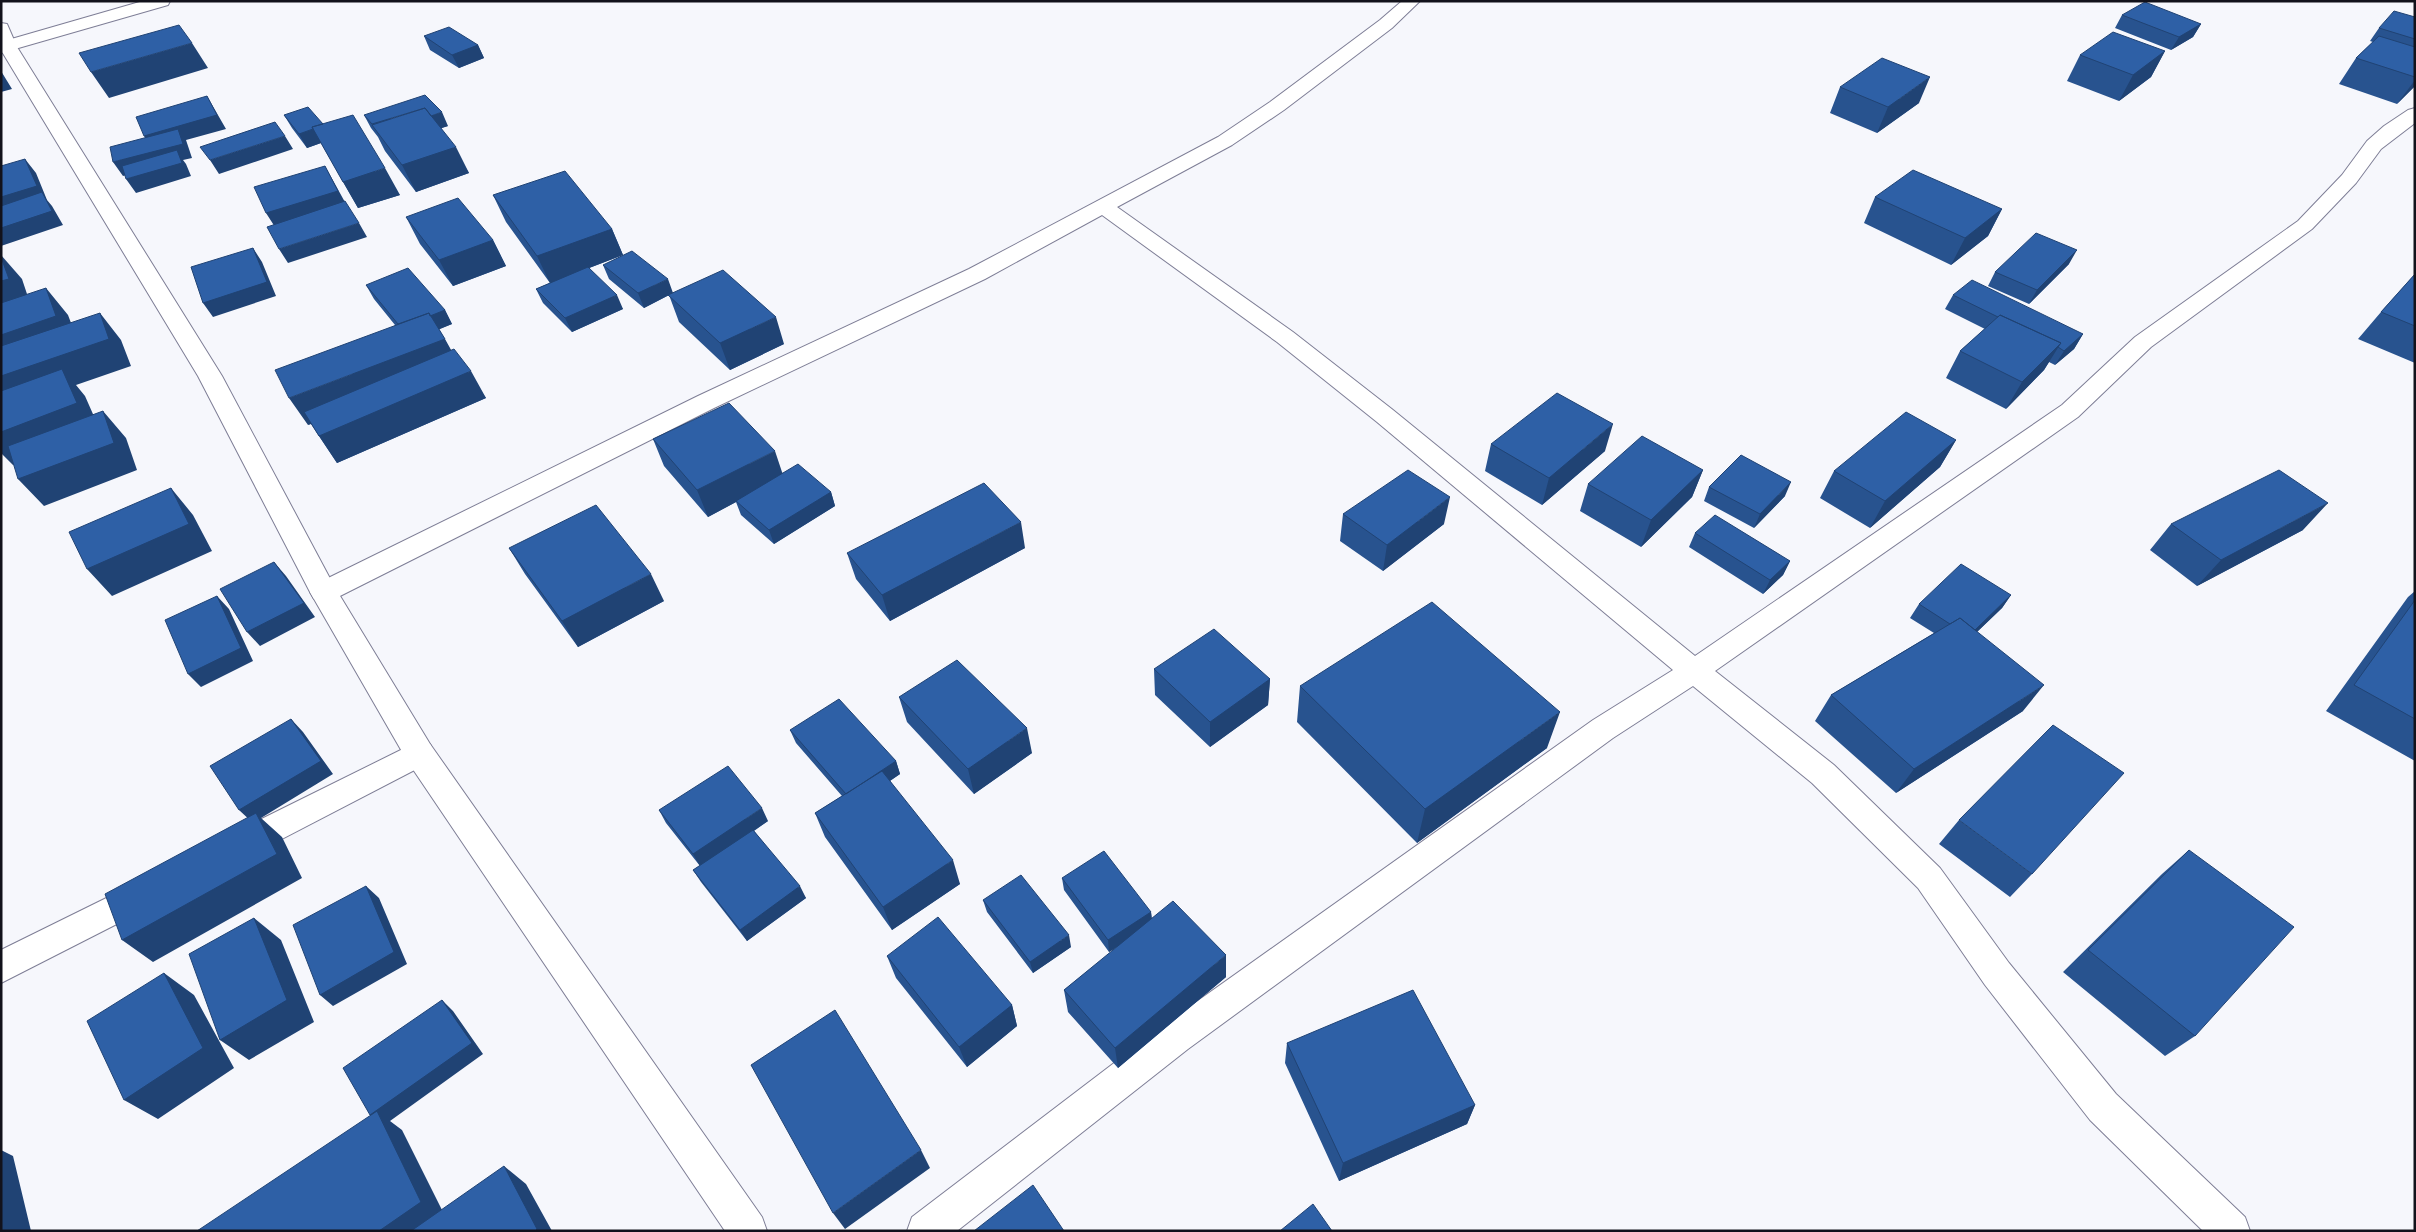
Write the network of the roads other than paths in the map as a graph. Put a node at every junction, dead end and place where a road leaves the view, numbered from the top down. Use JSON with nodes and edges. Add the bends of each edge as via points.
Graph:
{"nodes":[{"id":1,"x":162,"y":1,"type":"edge"},
{"id":2,"x":1412,"y":1,"type":"edge"},
{"id":3,"x":3,"y":41,"type":"edge"},
{"id":4,"x":2415,"y":114,"type":"edge"},
{"id":5,"x":1104,"y":207,"type":"junction"},
{"id":6,"x":324,"y":592,"type":"junction"},
{"id":7,"x":1694,"y":671,"type":"junction"},
{"id":8,"x":419,"y":753,"type":"junction"},
{"id":9,"x":215,"y":858,"type":"edge"},
{"id":10,"x":171,"y":881,"type":"edge"},
{"id":11,"x":1,"y":967,"type":"edge"},
{"id":12,"x":748,"y":1231,"type":"edge"},
{"id":13,"x":926,"y":1231,"type":"edge"},
{"id":14,"x":2231,"y":1231,"type":"edge"}],
"edges":[{"from":1,"to":3,"type":"street"},
{"from":2,"to":5,"type":"street","via":[[1284,101],[1225,141]]},
{"from":3,"to":6,"type":"street","via":[[210,376]]},
{"from":4,"to":7,"type":"street","via":[[2374,145],[2349,179],[2304,225],[2143,342],[2070,411]]},
{"from":5,"to":6,"type":"street","via":[[977,274],[706,402]]},
{"from":5,"to":7,"type":"street","via":[[1285,337],[1378,410]]},
{"from":6,"to":8,"type":"street"},
{"from":7,"to":13,"type":"street","via":[[1603,729],[1176,1038]]},
{"from":7,"to":14,"type":"street","via":[[1823,774],[1929,878],[1997,974],[2103,1107]]},
{"from":8,"to":9,"type":"street"},
{"from":8,"to":12,"type":"street"},
{"from":10,"to":11,"type":"street"}]}
